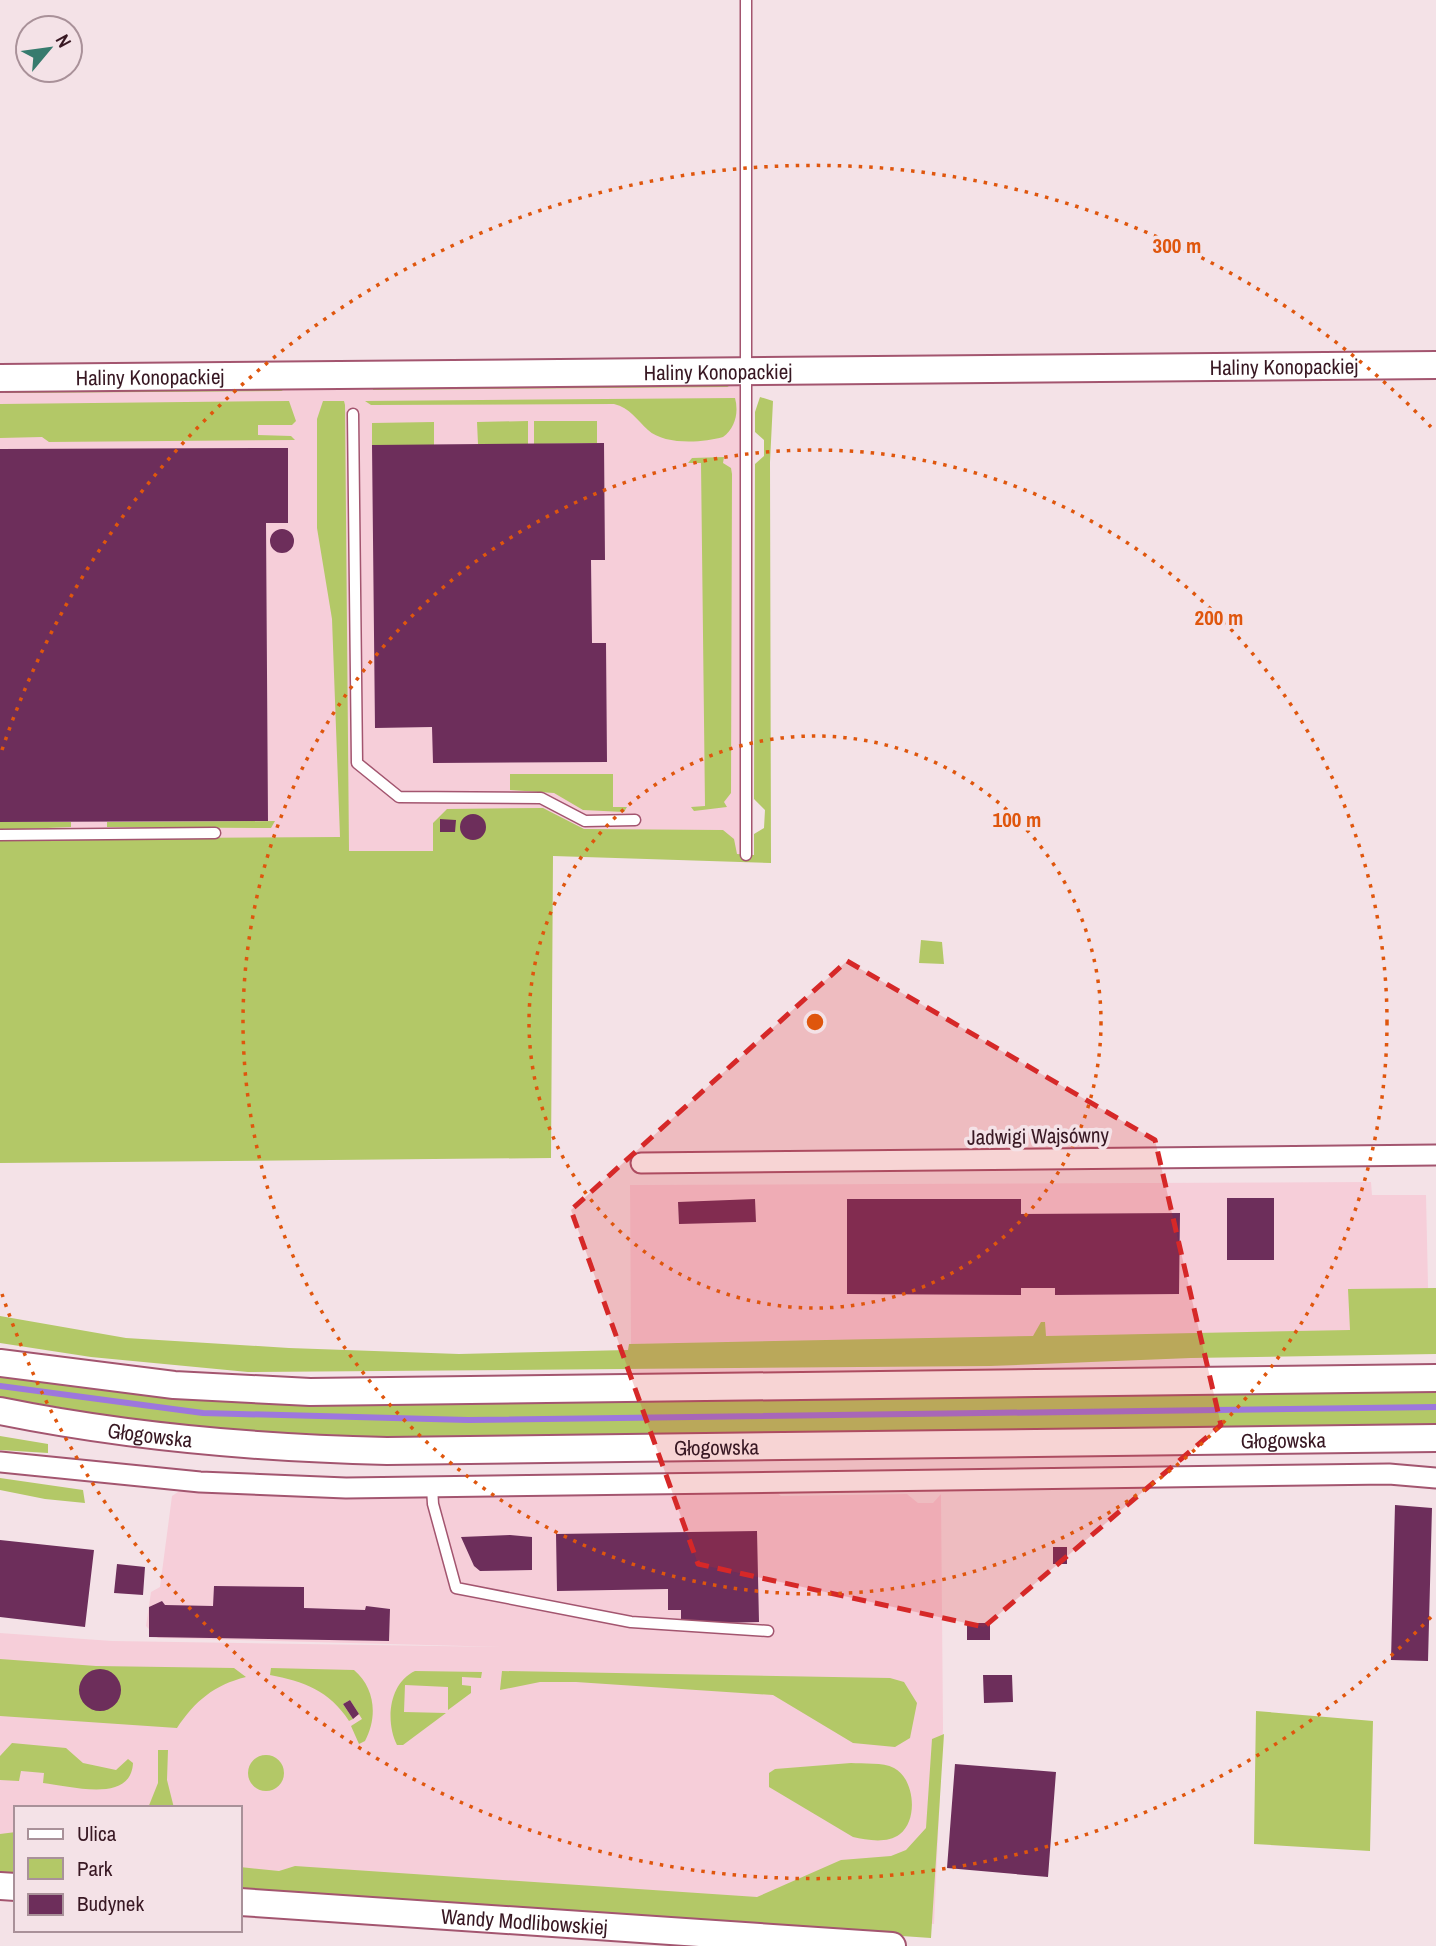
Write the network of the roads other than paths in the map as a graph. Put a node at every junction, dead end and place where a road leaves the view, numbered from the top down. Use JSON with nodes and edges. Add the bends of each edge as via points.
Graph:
{"nodes":[{"id":1,"x":746,"y":0,"type":"edge"},
{"id":2,"x":1436,"y":365,"type":"edge"},
{"id":3,"x":747,"y":371,"type":"junction"},
{"id":4,"x":0,"y":378,"type":"edge"},
{"id":5,"x":354,"y":414,"type":"dead end"},
{"id":6,"x":635,"y":820,"type":"dead end"},
{"id":7,"x":215,"y":833,"type":"dead end"},
{"id":8,"x":0,"y":835,"type":"edge"},
{"id":9,"x":746,"y":855,"type":"dead end"},
{"id":10,"x":1436,"y":1155,"type":"edge"},
{"id":11,"x":641,"y":1163,"type":"dead end"},
{"id":12,"x":0,"y":1363,"type":"edge"},
{"id":13,"x":1436,"y":1378,"type":"edge"},
{"id":14,"x":0,"y":1411,"type":"edge"},
{"id":15,"x":1436,"y":1438,"type":"edge"},
{"id":16,"x":0,"y":1462,"type":"edge"},
{"id":17,"x":1436,"y":1478,"type":"edge"},
{"id":18,"x":432,"y":1487,"type":"junction"},
{"id":19,"x":768,"y":1631,"type":"dead end"},
{"id":20,"x":242,"y":1902,"type":"edge"},
{"id":21,"x":892,"y":1946,"type":"edge"}],
"edges":[{"from":1,"to":3,"type":"lane"},
{"from":2,"to":3,"type":"main road","name":"Haliny Konopackiej"},
{"from":3,"to":4,"type":"main road","name":"Haliny Konopackiej"},
{"from":3,"to":9,"type":"lane"},
{"from":5,"to":6,"type":"lane","via":[[357,763],[399,797],[541,798],[585,821]]},
{"from":7,"to":8,"type":"lane"},
{"from":10,"to":11,"type":"street","name":"Jadwigi Wajsówny"},
{"from":12,"to":13,"type":"main road","via":[[174,1385],[321,1392]]},
{"from":14,"to":15,"type":"main road","name":"Głogowska","via":[[182,1439],[375,1451]]},
{"from":16,"to":18,"type":"street","via":[[242,1485]]},
{"from":17,"to":18,"type":"street","via":[[1389,1474]]},
{"from":18,"to":19,"type":"lane","via":[[456,1588],[631,1622]]},
{"from":20,"to":21,"type":"main road","name":"Wandy Modlibowskiej"}]}
